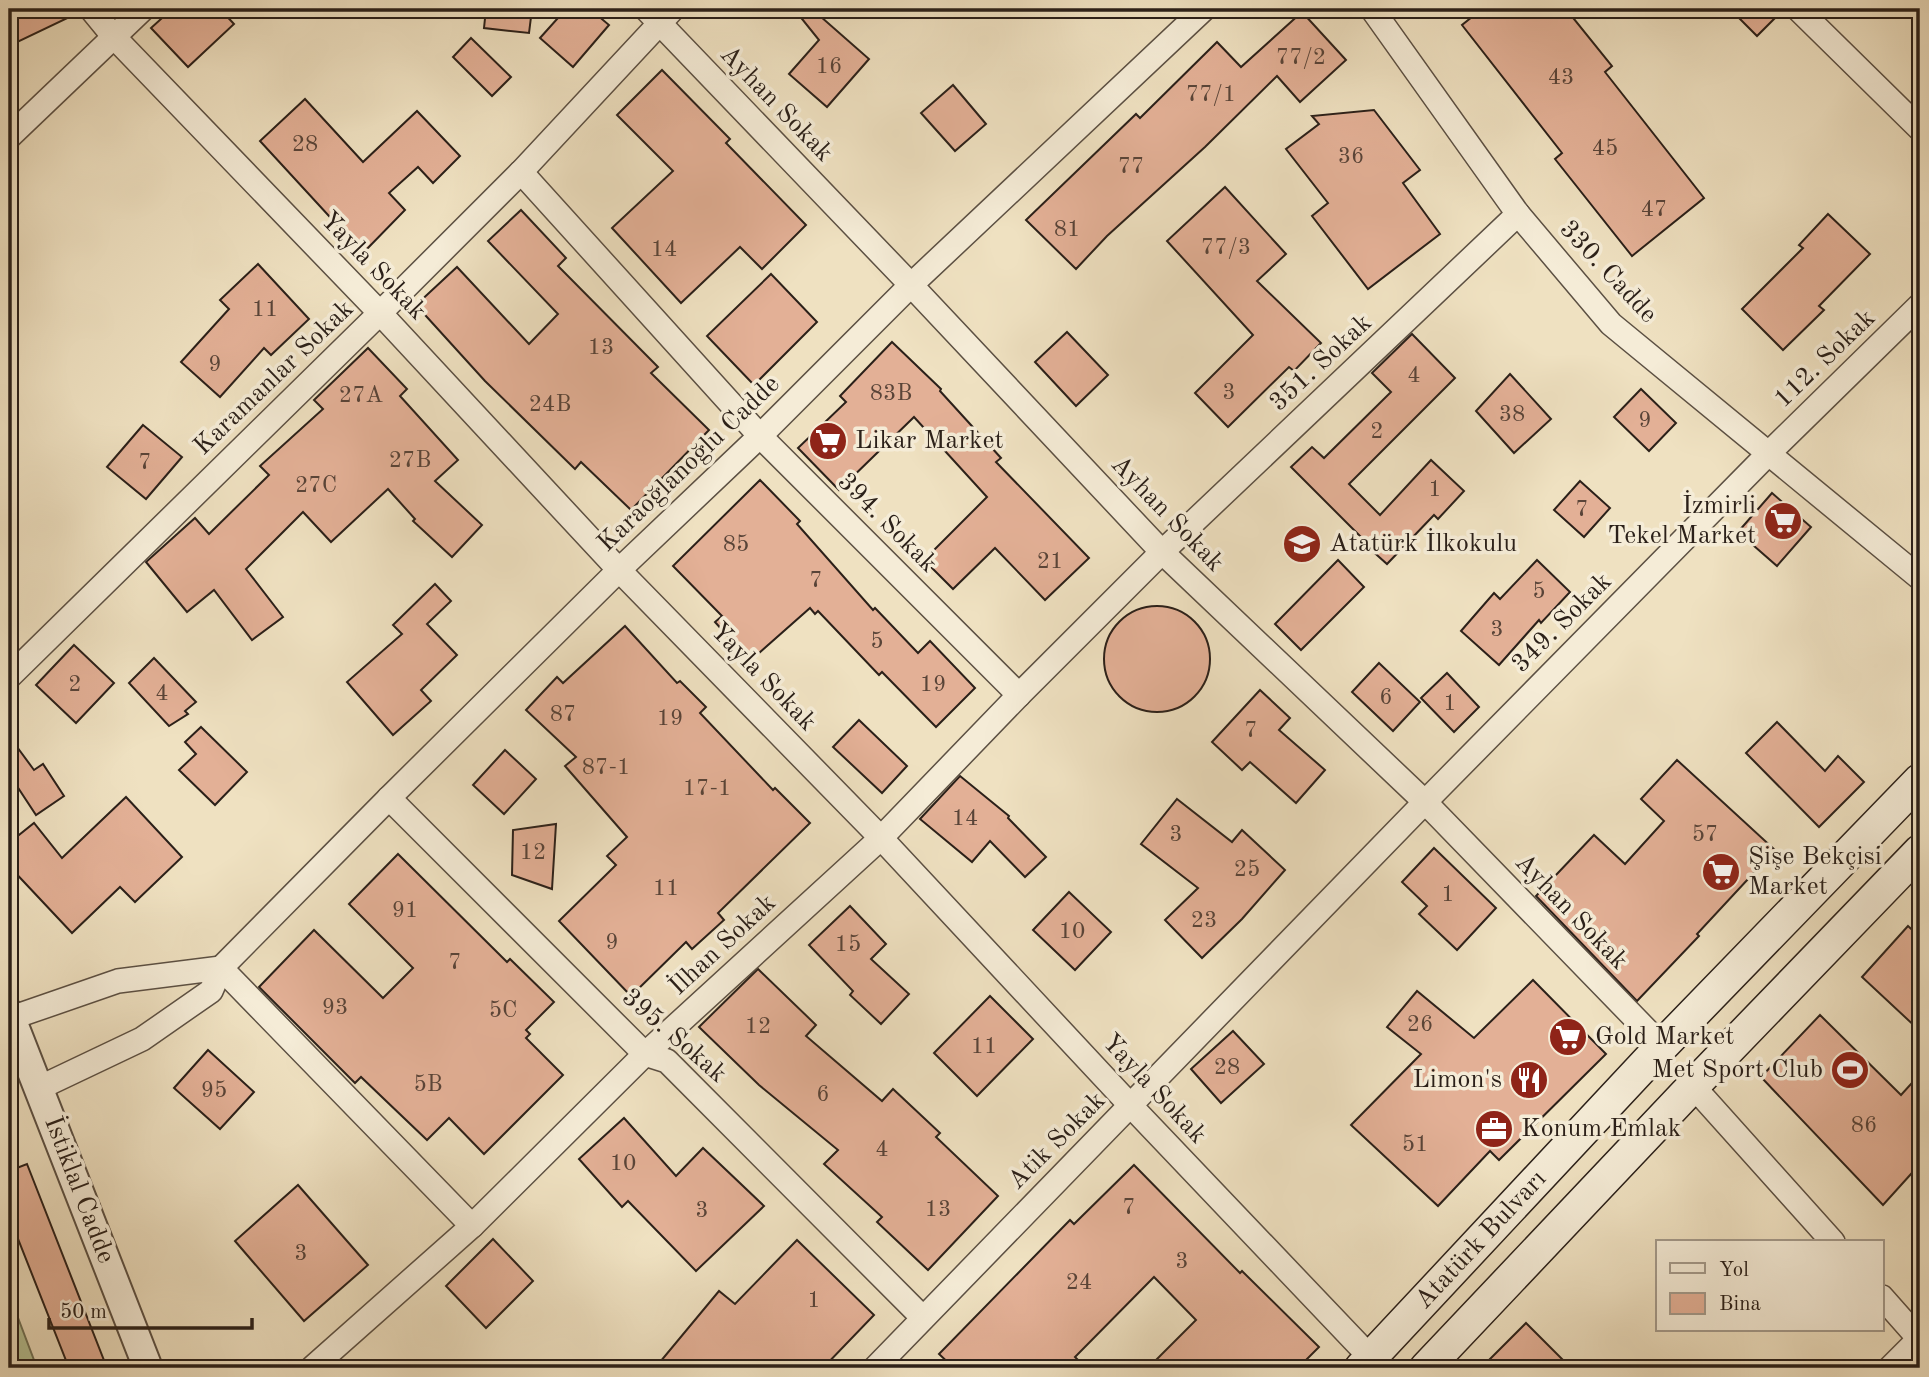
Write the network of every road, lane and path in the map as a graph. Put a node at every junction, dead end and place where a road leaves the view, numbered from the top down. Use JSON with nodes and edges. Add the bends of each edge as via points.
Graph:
{"nodes":[{"id":1,"x":91,"y":9,"type":"edge"},
{"id":2,"x":143,"y":9,"type":"edge"},
{"id":3,"x":1204,"y":9,"type":"edge"},
{"id":4,"x":1372,"y":9,"type":"edge"},
{"id":5,"x":1798,"y":9,"type":"edge"},
{"id":6,"x":659,"y":13,"type":"edge"},
{"id":7,"x":114,"y":37,"type":"junction"},
{"id":8,"x":1920,"y":129,"type":"edge"},
{"id":9,"x":9,"y":137,"type":"edge"},
{"id":10,"x":521,"y":172,"type":"junction"},
{"id":11,"x":1518,"y":214,"type":"junction"},
{"id":12,"x":911,"y":285,"type":"junction"},
{"id":13,"x":1920,"y":305,"type":"edge"},
{"id":14,"x":380,"y":313,"type":"junction"},
{"id":15,"x":760,"y":436,"type":"junction"},
{"id":16,"x":1769,"y":453,"type":"junction"},
{"id":17,"x":1162,"y":552,"type":"junction"},
{"id":18,"x":620,"y":570,"type":"junction"},
{"id":19,"x":1920,"y":578,"type":"edge"},
{"id":20,"x":9,"y":677,"type":"edge"},
{"id":21,"x":1019,"y":695,"type":"junction"},
{"id":22,"x":1920,"y":780,"type":"edge"},
{"id":23,"x":388,"y":798,"type":"junction"},
{"id":24,"x":1425,"y":802,"type":"junction"},
{"id":25,"x":881,"y":838,"type":"junction"},
{"id":26,"x":1920,"y":851,"type":"edge"},
{"id":27,"x":221,"y":968,"type":"junction"},
{"id":28,"x":12,"y":1030,"type":"edge"},
{"id":29,"x":1662,"y":1046,"type":"junction"},
{"id":30,"x":645,"y":1055,"type":"junction"},
{"id":31,"x":1693,"y":1086,"type":"junction"},
{"id":32,"x":39,"y":1088,"type":"junction"},
{"id":33,"x":1131,"y":1107,"type":"junction"},
{"id":34,"x":472,"y":1226,"type":"junction"},
{"id":35,"x":1831,"y":1240,"type":"edge"},
{"id":36,"x":1884,"y":1299,"type":"edge"},
{"id":37,"x":923,"y":1318,"type":"junction"},
{"id":38,"x":1920,"y":1340,"type":"edge"},
{"id":39,"x":1366,"y":1363,"type":"edge"},
{"id":40,"x":148,"y":1368,"type":"edge"},
{"id":41,"x":312,"y":1368,"type":"edge"},
{"id":42,"x":875,"y":1368,"type":"edge"},
{"id":43,"x":1426,"y":1368,"type":"edge"},
{"id":44,"x":1890,"y":1368,"type":"edge"}],
"edges":[{"from":1,"to":7,"type":"street","name":"Yayla Sokak"},
{"from":2,"to":7,"type":"street"},
{"from":3,"to":12,"type":"street","name":"Karaoğlanoğlu Cadde"},
{"from":4,"to":11,"type":"street","name":"330. Cadde"},
{"from":5,"to":8,"type":"street"},
{"from":6,"to":10,"type":"street","name":"Karamanlar Sokak"},
{"from":6,"to":12,"type":"street","name":"Ayhan Sokak"},
{"from":7,"to":9,"type":"street"},
{"from":7,"to":14,"type":"street","name":"Yayla Sokak"},
{"from":10,"to":14,"type":"street","name":"Karamanlar Sokak"},
{"from":10,"to":15,"type":"street","name":"394. Sokak"},
{"from":11,"to":16,"type":"street","name":"330. Cadde","via":[[1611,324]]},
{"from":11,"to":17,"type":"street","name":"351. Sokak"},
{"from":12,"to":15,"type":"street","name":"Karaoğlanoğlu Cadde"},
{"from":12,"to":17,"type":"street","name":"Ayhan Sokak"},
{"from":13,"to":16,"type":"street","name":"112. Sokak"},
{"from":14,"to":18,"type":"street","name":"Yayla Sokak"},
{"from":14,"to":20,"type":"street","name":"Karamanlar Sokak"},
{"from":15,"to":18,"type":"street","name":"Karaoğlanoğlu Cadde"},
{"from":15,"to":21,"type":"street","name":"394. Sokak"},
{"from":16,"to":19,"type":"street","name":"330. Cadde"},
{"from":16,"to":24,"type":"street","name":"349. Sokak"},
{"from":17,"to":21,"type":"street","name":"İlhan Sokak"},
{"from":17,"to":24,"type":"street","name":"Ayhan Sokak"},
{"from":18,"to":23,"type":"street","name":"Karaoğlanoğlu Cadde"},
{"from":18,"to":25,"type":"street","name":"Yayla Sokak"},
{"from":21,"to":25,"type":"street","name":"İlhan Sokak"},
{"from":22,"to":29,"type":"main road","name":"Atatürk Bulvarı"},
{"from":23,"to":27,"type":"street","name":"Karaoğlanoğlu Cadde"},
{"from":23,"to":30,"type":"street","name":"395. Sokak"},
{"from":24,"to":29,"type":"street","name":"Ayhan Sokak"},
{"from":24,"to":33,"type":"street","name":"Atik Sokak"},
{"from":25,"to":30,"type":"street","name":"İlhan Sokak"},
{"from":25,"to":33,"type":"street","name":"Yayla Sokak"},
{"from":26,"to":31,"type":"main road","name":"Atatürk Bulvarı"},
{"from":27,"to":28,"type":"street","via":[[118,981]]},
{"from":27,"to":32,"type":"street","name":"Karaoğlanoğlu Cadde","via":[[211,991],[142,1039]]},
{"from":27,"to":34,"type":"street"},
{"from":28,"to":32,"type":"street","name":"İstiklal Cadde"},
{"from":29,"to":39,"type":"main road","name":"Atatürk Bulvarı"},
{"from":30,"to":34,"type":"street","name":"İlhan Sokak"},
{"from":30,"to":37,"type":"street","name":"395. Sokak","via":[[667,1061]]},
{"from":31,"to":35,"type":"street"},
{"from":31,"to":43,"type":"main road","name":"Atatürk Bulvarı"},
{"from":32,"to":40,"type":"street","name":"İstiklal Cadde"},
{"from":33,"to":37,"type":"street","name":"Atik Sokak"},
{"from":33,"to":39,"type":"street","name":"Yayla Sokak"},
{"from":34,"to":41,"type":"street","name":"İlhan Sokak"},
{"from":36,"to":38,"type":"street"},
{"from":37,"to":42,"type":"street","name":"Atik Sokak"},
{"from":38,"to":44,"type":"street"}]}
